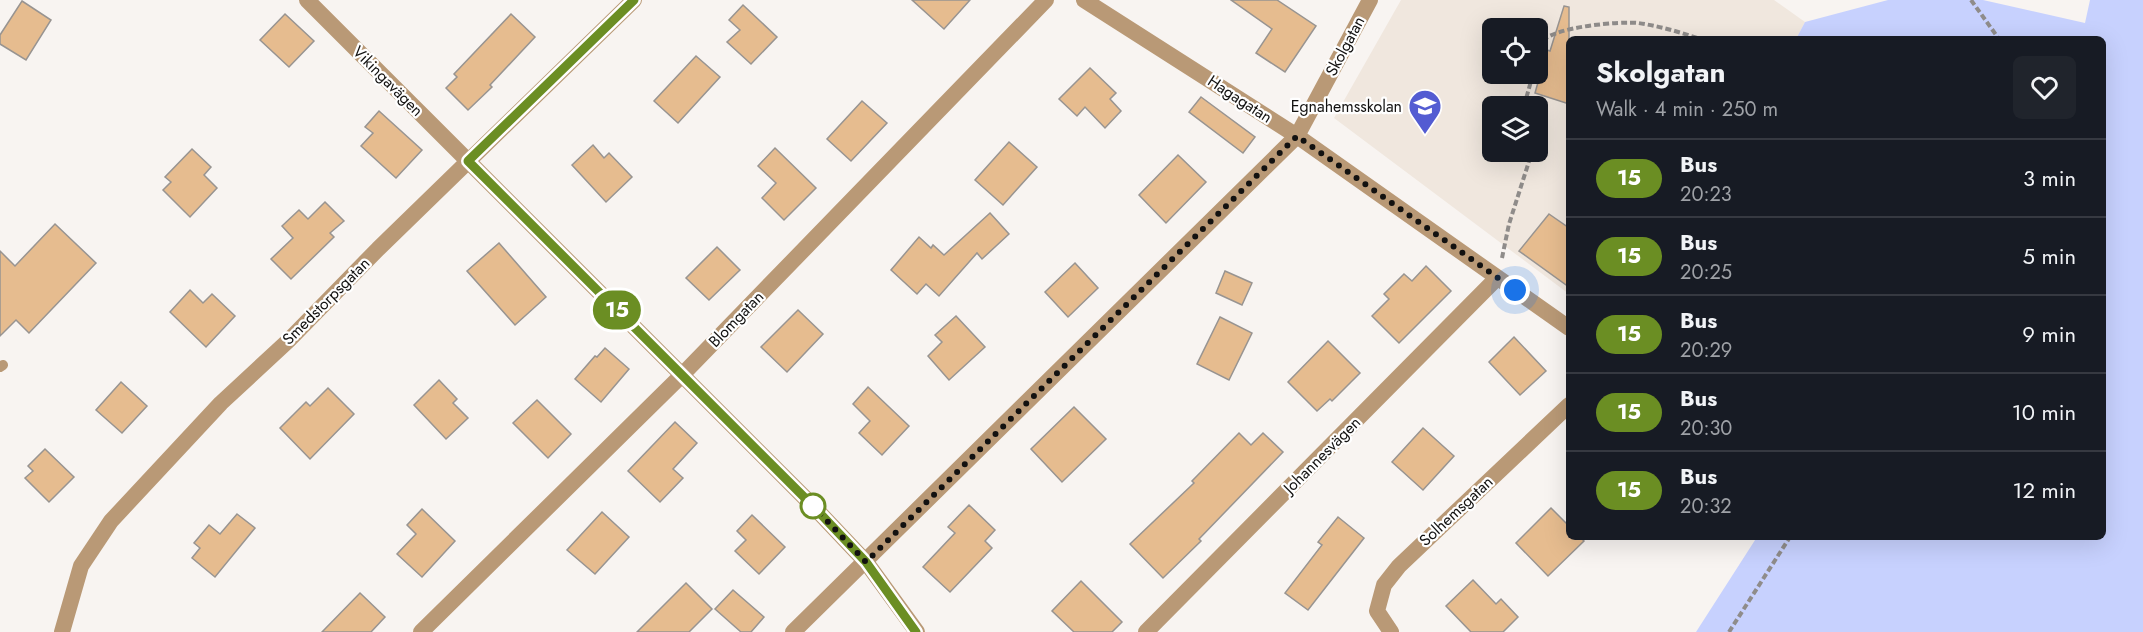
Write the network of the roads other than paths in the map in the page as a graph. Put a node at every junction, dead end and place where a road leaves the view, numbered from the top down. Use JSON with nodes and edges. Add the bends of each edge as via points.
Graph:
{"nodes":[{"id":1,"x":307,"y":0,"type":"edge"},
{"id":2,"x":634,"y":0,"type":"edge"},
{"id":3,"x":1046,"y":0,"type":"edge"},
{"id":4,"x":1084,"y":0,"type":"edge"},
{"id":5,"x":1370,"y":0,"type":"edge"},
{"id":6,"x":1297,"y":136,"type":"junction"},
{"id":7,"x":468,"y":161,"type":"junction"},
{"id":8,"x":1497,"y":278,"type":"junction"},
{"id":9,"x":1566,"y":326,"type":"edge"},
{"id":10,"x":682,"y":375,"type":"junction"},
{"id":11,"x":1566,"y":408,"type":"edge"},
{"id":12,"x":866,"y":562,"type":"junction"},
{"id":13,"x":62,"y":632,"type":"edge"},
{"id":14,"x":421,"y":632,"type":"edge"},
{"id":15,"x":794,"y":632,"type":"edge"},
{"id":16,"x":916,"y":632,"type":"edge"},
{"id":17,"x":1146,"y":632,"type":"edge"},
{"id":18,"x":1391,"y":632,"type":"edge"}],
"edges":[{"from":1,"to":7,"type":"street","name":"Vikingavägen"},
{"from":2,"to":7,"type":"street","name":"Smedstorpsgatan"},
{"from":3,"to":10,"type":"street","name":"Blomgatan"},
{"from":4,"to":6,"type":"street","name":"Hagagatan"},
{"from":5,"to":6,"type":"street","name":"Skolgatan"},
{"from":6,"to":8,"type":"street","name":"Hagagatan"},
{"from":6,"to":12,"type":"street","name":"Skolgatan"},
{"from":7,"to":10,"type":"street","name":"Vikingavägen"},
{"from":7,"to":13,"type":"street","name":"Smedstorpsgatan","via":[[221,403],[111,521],[81,566]]},
{"from":8,"to":9,"type":"street","name":"Hagagatan"},
{"from":8,"to":17,"type":"street","name":"Johannesvägen"},
{"from":10,"to":12,"type":"street","name":"Vikingavägen"},
{"from":10,"to":14,"type":"street","name":"Blomgatan"},
{"from":11,"to":18,"type":"street","name":"Solhemsgatan","via":[[1394,572],[1384,585],[1377,611]]},
{"from":12,"to":15,"type":"street","name":"Skolgatan"},
{"from":12,"to":16,"type":"street","name":"Vikingavägen"}]}
